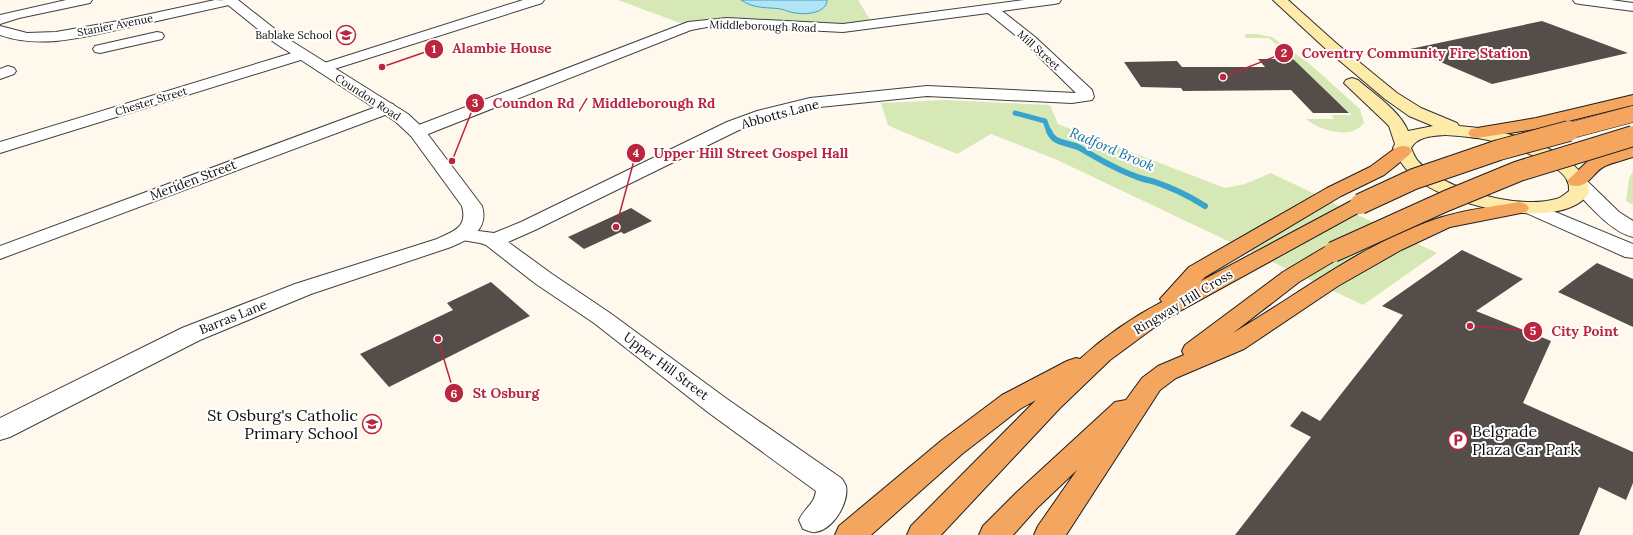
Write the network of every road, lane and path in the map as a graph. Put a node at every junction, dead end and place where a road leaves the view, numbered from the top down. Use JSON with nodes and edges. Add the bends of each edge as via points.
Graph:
{"nodes":[{"id":1,"x":85,"y":0,"type":"edge"},
{"id":2,"x":229,"y":0,"type":"edge"},
{"id":3,"x":537,"y":0,"type":"edge"},
{"id":4,"x":1054,"y":0,"type":"edge"},
{"id":5,"x":1264,"y":0,"type":"edge"},
{"id":6,"x":1280,"y":0,"type":"edge"},
{"id":7,"x":1580,"y":0,"type":"edge"},
{"id":8,"x":1633,"y":7,"type":"edge"},
{"id":9,"x":990,"y":8,"type":"junction"},
{"id":10,"x":0,"y":20,"type":"edge"},
{"id":11,"x":0,"y":30,"type":"edge"},
{"id":12,"x":88,"y":30,"type":"junction"},
{"id":13,"x":157,"y":36,"type":"dead end"},
{"id":14,"x":302,"y":54,"type":"junction"},
{"id":15,"x":323,"y":68,"type":"junction"},
{"id":16,"x":1086,"y":93,"type":"joint"},
{"id":17,"x":1633,"y":100,"type":"edge"},
{"id":18,"x":387,"y":108,"type":"junction"},
{"id":19,"x":1633,"y":114,"type":"edge"},
{"id":20,"x":418,"y":132,"type":"junction"},
{"id":21,"x":1472,"y":132,"type":"junction"},
{"id":22,"x":1633,"y":136,"type":"edge"},
{"id":23,"x":1403,"y":147,"type":"junction"},
{"id":24,"x":0,"y":148,"type":"edge"},
{"id":25,"x":1633,"y":151,"type":"edge"},
{"id":26,"x":1578,"y":182,"type":"junction"},
{"id":27,"x":1525,"y":208,"type":"junction"},
{"id":28,"x":468,"y":229,"type":"junction"},
{"id":29,"x":1633,"y":231,"type":"edge"},
{"id":30,"x":494,"y":240,"type":"junction"},
{"id":31,"x":1633,"y":252,"type":"edge"},
{"id":32,"x":0,"y":253,"type":"edge"},
{"id":33,"x":1159,"y":313,"type":"junction"},
{"id":34,"x":1101,"y":354,"type":"junction"},
{"id":35,"x":1159,"y":378,"type":"junction"},
{"id":36,"x":0,"y":430,"type":"edge"},
{"id":37,"x":814,"y":520,"type":"dead end"},
{"id":38,"x":1057,"y":524,"type":"edge"},
{"id":39,"x":850,"y":535,"type":"edge"},
{"id":40,"x":922,"y":535,"type":"edge"},
{"id":41,"x":994,"y":535,"type":"edge"}],
"edges":[{"from":1,"to":10,"type":"street"},
{"from":2,"to":12,"type":"street","name":"Stanier Avenue","via":[[165,16]]},
{"from":2,"to":14,"type":"street","name":"Coundon Road"},
{"from":3,"to":15,"type":"street"},
{"from":4,"to":9,"type":"street","name":"Middleborough Road"},
{"from":5,"to":23,"type":"main road","via":[[1308,44],[1391,118],[1397,125]]},
{"from":6,"to":21,"type":"main road","via":[[1377,86],[1407,107],[1429,118]]},
{"from":7,"to":8,"type":"street"},
{"from":9,"to":16,"type":"street","name":"Mill Street","via":[[1030,40]]},
{"from":9,"to":20,"type":"street","name":"Middleborough Road","via":[[843,28],[734,23],[688,26]]},
{"from":11,"to":12,"type":"street","name":"Stanier Avenue","via":[[16,36],[40,37]]},
{"from":12,"to":13,"type":"street","via":[[102,53]]},
{"from":14,"to":15,"type":"street","name":"Coundon Road"},
{"from":14,"to":24,"type":"street","name":"Chester Street"},
{"from":15,"to":18,"type":"street","name":"Coundon Road"},
{"from":16,"to":30,"type":"street","name":"Abbotts Lane","via":[[1086,97],[1078,98],[927,91],[810,103],[732,126],[528,226]]},
{"from":17,"to":21,"type":"highway","via":[[1559,120],[1517,128]]},
{"from":18,"to":20,"type":"street","name":"Coundon Road"},
{"from":18,"to":32,"type":"street","name":"Meriden Street"},
{"from":19,"to":33,"type":"highway","name":"Ringway Hill Cross","bridge":true,"via":[[1499,150],[1414,179],[1360,204]]},
{"from":20,"to":28,"type":"street","name":"Coundon Road","via":[[472,206],[475,215]]},
{"from":21,"to":23,"type":"main road","via":[[1432,131],[1416,134],[1408,138]]},
{"from":21,"to":26,"type":"main road","via":[[1515,142],[1538,151],[1571,172]]},
{"from":22,"to":35,"type":"highway","bridge":true,"via":[[1520,171],[1333,252],[1291,277]]},
{"from":23,"to":27,"type":"main road","via":[[1406,159],[1413,168],[1446,188],[1484,201]]},
{"from":23,"to":33,"type":"highway","via":[[1377,171],[1334,192],[1197,272]]},
{"from":25,"to":26,"type":"highway","via":[[1597,163],[1587,170]]},
{"from":26,"to":27,"type":"main road","via":[[1579,193],[1574,200],[1561,206]]},
{"from":26,"to":29,"type":"street","via":[[1612,216]]},
{"from":27,"to":31,"type":"street"},
{"from":27,"to":35,"type":"highway","via":[[1462,218],[1393,245],[1235,343]]},
{"from":28,"to":30,"type":"street","name":"Upper Hill Street"},
{"from":28,"to":36,"type":"street","name":"Barras Lane","via":[[444,243],[303,289],[191,334]]},
{"from":30,"to":37,"type":"street","name":"Upper Hill Street","via":[[544,279],[602,318],[718,406],[831,486],[829,505]]},
{"from":33,"to":34,"type":"highway","name":"Ringway Hill Cross"},
{"from":34,"to":39,"type":"highway","via":[[1011,402],[952,447]]},
{"from":34,"to":40,"type":"highway","name":"Ringway Hill Cross","via":[[1051,401]]},
{"from":35,"to":38,"type":"highway"},
{"from":35,"to":41,"type":"highway","via":[[1027,500]]}]}
